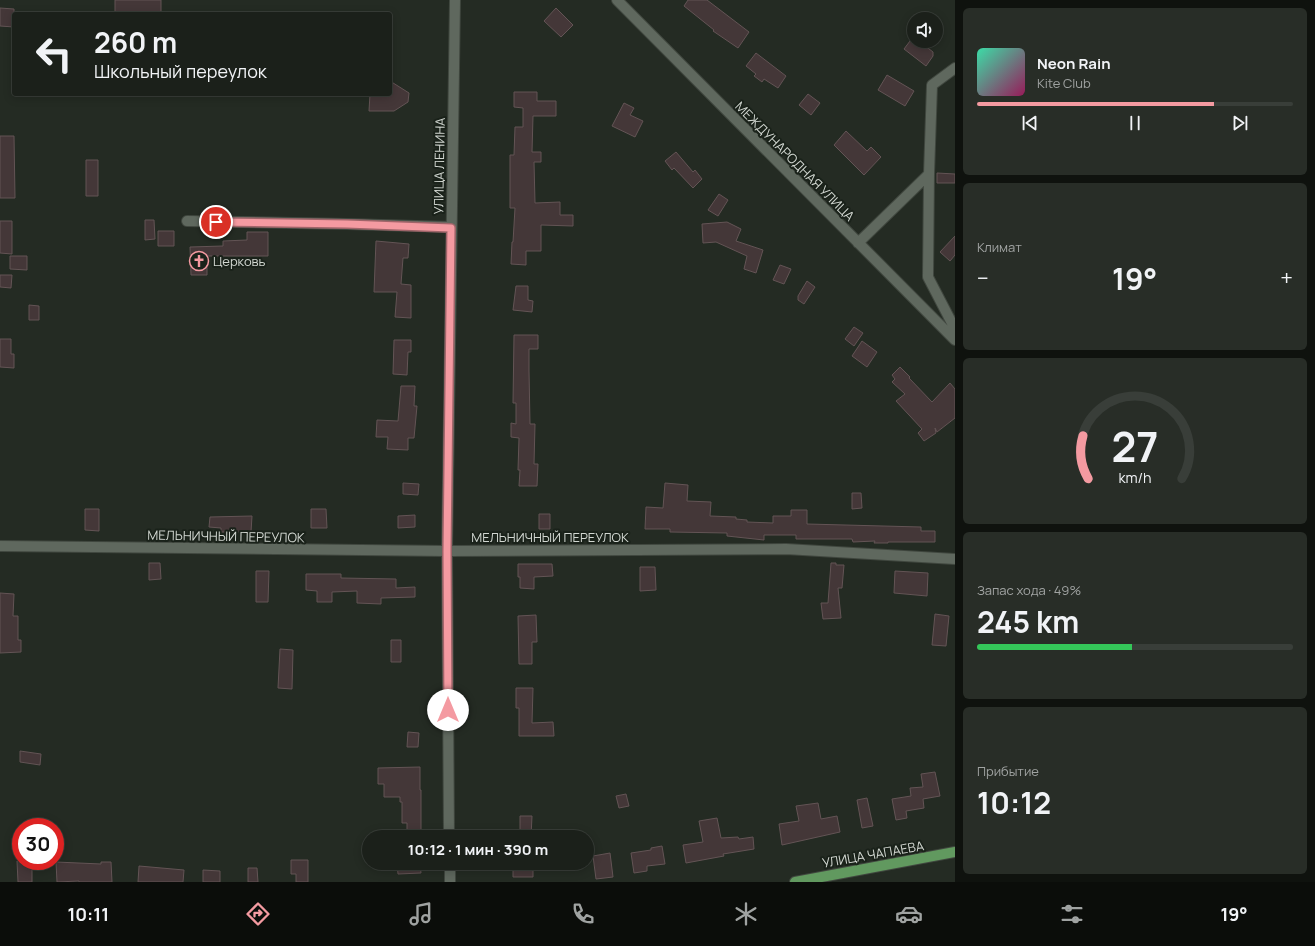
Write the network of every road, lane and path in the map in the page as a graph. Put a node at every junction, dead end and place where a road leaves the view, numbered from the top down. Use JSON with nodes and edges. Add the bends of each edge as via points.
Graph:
{"nodes":[{"id":1,"x":455,"y":0,"type":"edge"},
{"id":2,"x":617,"y":0,"type":"edge"},
{"id":3,"x":955,"y":68,"type":"edge"},
{"id":4,"x":929,"y":174,"type":"junction"},
{"id":5,"x":187,"y":221,"type":"dead end"},
{"id":6,"x":451,"y":228,"type":"junction"},
{"id":7,"x":858,"y":243,"type":"junction"},
{"id":8,"x":955,"y":329,"type":"edge"},
{"id":9,"x":955,"y":340,"type":"edge"},
{"id":10,"x":0,"y":546,"type":"edge"},
{"id":11,"x":447,"y":551,"type":"junction"},
{"id":12,"x":955,"y":560,"type":"edge"},
{"id":13,"x":449,"y":830,"type":"edge"},
{"id":14,"x":955,"y":852,"type":"edge"},
{"id":15,"x":450,"y":870,"type":"edge"},
{"id":16,"x":450,"y":882,"type":"edge"},
{"id":17,"x":795,"y":882,"type":"edge"}],
"edges":[{"from":1,"to":6,"type":"street","name":"УЛИЦА ЛЕНИНА"},
{"from":2,"to":7,"type":"street","name":"МЕЖДУНАРОДНАЯ УЛИЦА"},
{"from":3,"to":4,"type":"street","via":[[932,85]]},
{"from":4,"to":7,"type":"street"},
{"from":4,"to":8,"type":"street","via":[[928,277]]},
{"from":5,"to":6,"type":"street"},
{"from":6,"to":11,"type":"street","name":"УЛИЦА ЛЕНИНА"},
{"from":7,"to":9,"type":"street","name":"МЕЖДУНАРОДНАЯ УЛИЦА"},
{"from":10,"to":11,"type":"street","name":"МЕЛЬНИЧНЫЙ ПЕРЕУЛОК"},
{"from":11,"to":12,"type":"street","name":"МЕЛЬНИЧНЫЙ ПЕРЕУЛОК","via":[[786,549]]},
{"from":11,"to":13,"type":"street","name":"УЛИЦА ЛЕНИНА"},
{"from":14,"to":17,"type":"main road","name":"УЛИЦА ЧАПАЕВА"},
{"from":15,"to":16,"type":"street"}]}
